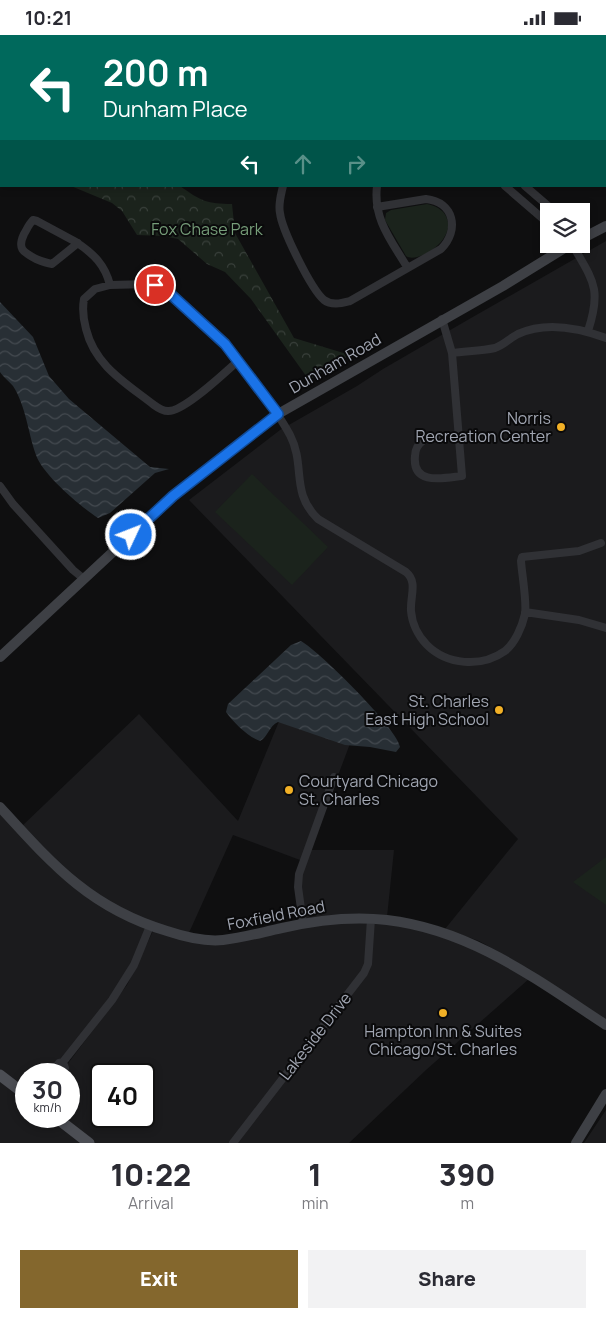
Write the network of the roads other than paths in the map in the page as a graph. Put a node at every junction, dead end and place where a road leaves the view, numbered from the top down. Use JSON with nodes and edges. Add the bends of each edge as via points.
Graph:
{"nodes":[{"id":1,"x":283,"y":187,"type":"edge"},
{"id":2,"x":377,"y":187,"type":"edge"},
{"id":3,"x":506,"y":187,"type":"edge"},
{"id":4,"x":526,"y":187,"type":"edge"},
{"id":5,"x":545,"y":203,"type":"edge"},
{"id":6,"x":377,"y":207,"type":"junction"},
{"id":7,"x":540,"y":216,"type":"edge"},
{"id":8,"x":606,"y":226,"type":"edge"},
{"id":9,"x":590,"y":234,"type":"edge"},
{"id":10,"x":78,"y":243,"type":"junction"},
{"id":11,"x":557,"y":253,"type":"edge"},
{"id":12,"x":577,"y":253,"type":"edge"},
{"id":13,"x":407,"y":267,"type":"junction"},
{"id":14,"x":110,"y":285,"type":"junction"},
{"id":15,"x":442,"y":319,"type":"junction"},
{"id":16,"x":588,"y":331,"type":"junction"},
{"id":17,"x":606,"y":338,"type":"edge"},
{"id":18,"x":452,"y":353,"type":"junction"},
{"id":19,"x":238,"y":361,"type":"junction"},
{"id":20,"x":278,"y":414,"type":"junction"},
{"id":21,"x":459,"y":435,"type":"junction"},
{"id":22,"x":0,"y":486,"type":"edge"},
{"id":23,"x":604,"y":542,"type":"edge"},
{"id":24,"x":84,"y":579,"type":"junction"},
{"id":25,"x":525,"y":612,"type":"junction"},
{"id":26,"x":605,"y":627,"type":"edge"},
{"id":27,"x":0,"y":657,"type":"edge"},
{"id":28,"x":334,"y":777,"type":"dead end"},
{"id":29,"x":0,"y":807,"type":"edge"},
{"id":30,"x":371,"y":919,"type":"junction"},
{"id":31,"x":303,"y":923,"type":"junction"},
{"id":32,"x":150,"y":926,"type":"junction"},
{"id":33,"x":606,"y":1025,"type":"edge"},
{"id":34,"x":64,"y":1062,"type":"joint"},
{"id":35,"x":59,"y":1063,"type":"edge"},
{"id":36,"x":0,"y":1075,"type":"edge"},
{"id":37,"x":15,"y":1087,"type":"edge"},
{"id":38,"x":606,"y":1095,"type":"edge"},
{"id":39,"x":70,"y":1128,"type":"edge"},
{"id":40,"x":89,"y":1143,"type":"edge"},
{"id":41,"x":233,"y":1143,"type":"edge"},
{"id":42,"x":576,"y":1143,"type":"edge"}],
"edges":[{"from":1,"to":13,"type":"street","via":[[279,203],[282,225],[308,277],[324,300],[339,304],[350,301]]},
{"from":2,"to":6,"type":"street"},
{"from":3,"to":7,"type":"street"},
{"from":4,"to":5,"type":"street"},
{"from":6,"to":13,"type":"street","via":[[382,223]]},
{"from":6,"to":13,"type":"street","via":[[426,199],[438,202],[451,217],[452,229],[447,243]]},
{"from":8,"to":9,"type":"street"},
{"from":10,"to":10,"type":"street","via":[[33,220],[21,241],[22,249],[28,255],[46,264],[52,264]]},
{"from":10,"to":14,"type":"street","via":[[107,271]]},
{"from":11,"to":15,"type":"street","name":"Dunham Road"},
{"from":12,"to":16,"type":"street","via":[[594,283],[595,310]]},
{"from":14,"to":19,"type":"street","via":[[149,284],[166,290],[225,344]]},
{"from":14,"to":19,"type":"street","via":[[95,289],[84,299],[83,315],[88,339],[106,366],[162,410],[179,409]]},
{"from":15,"to":18,"type":"street"},
{"from":15,"to":20,"type":"street","name":"Dunham Road"},
{"from":16,"to":17,"type":"street"},
{"from":16,"to":18,"type":"street","via":[[539,328],[517,334],[496,347]]},
{"from":18,"to":21,"type":"street"},
{"from":19,"to":20,"type":"street"},
{"from":20,"to":24,"type":"street","name":"Dunham Road","via":[[173,496]]},
{"from":20,"to":25,"type":"street","via":[[297,454],[302,497],[308,509],[318,519],[411,577],[411,613],[426,644],[452,660],[466,662],[495,656],[506,650],[516,638]]},
{"from":21,"to":21,"type":"street","via":[[425,439],[416,449],[414,461],[418,471],[429,479],[462,476]]},
{"from":22,"to":24,"type":"street"},
{"from":23,"to":25,"type":"street","via":[[579,551],[522,557]]},
{"from":24,"to":27,"type":"street","name":"Dunham Road"},
{"from":25,"to":26,"type":"street"},
{"from":28,"to":31,"type":"street","via":[[299,874]]},
{"from":29,"to":32,"type":"street","name":"Foxfield Road","via":[[79,887]]},
{"from":30,"to":31,"type":"street","name":"Foxfield Road","via":[[328,919]]},
{"from":30,"to":33,"type":"street","name":"Foxfield Road","via":[[421,926],[472,943],[504,959]]},
{"from":30,"to":41,"type":"street","name":"Lakeside Drive","via":[[368,964],[364,973]]},
{"from":31,"to":32,"type":"street","name":"Foxfield Road","via":[[222,940],[187,937]]},
{"from":32,"to":34,"type":"street","via":[[134,965],[112,1000]]},
{"from":34,"to":35,"type":"street"},
{"from":36,"to":37,"type":"main road"},
{"from":38,"to":42,"type":"street"},
{"from":39,"to":40,"type":"main road"}]}
